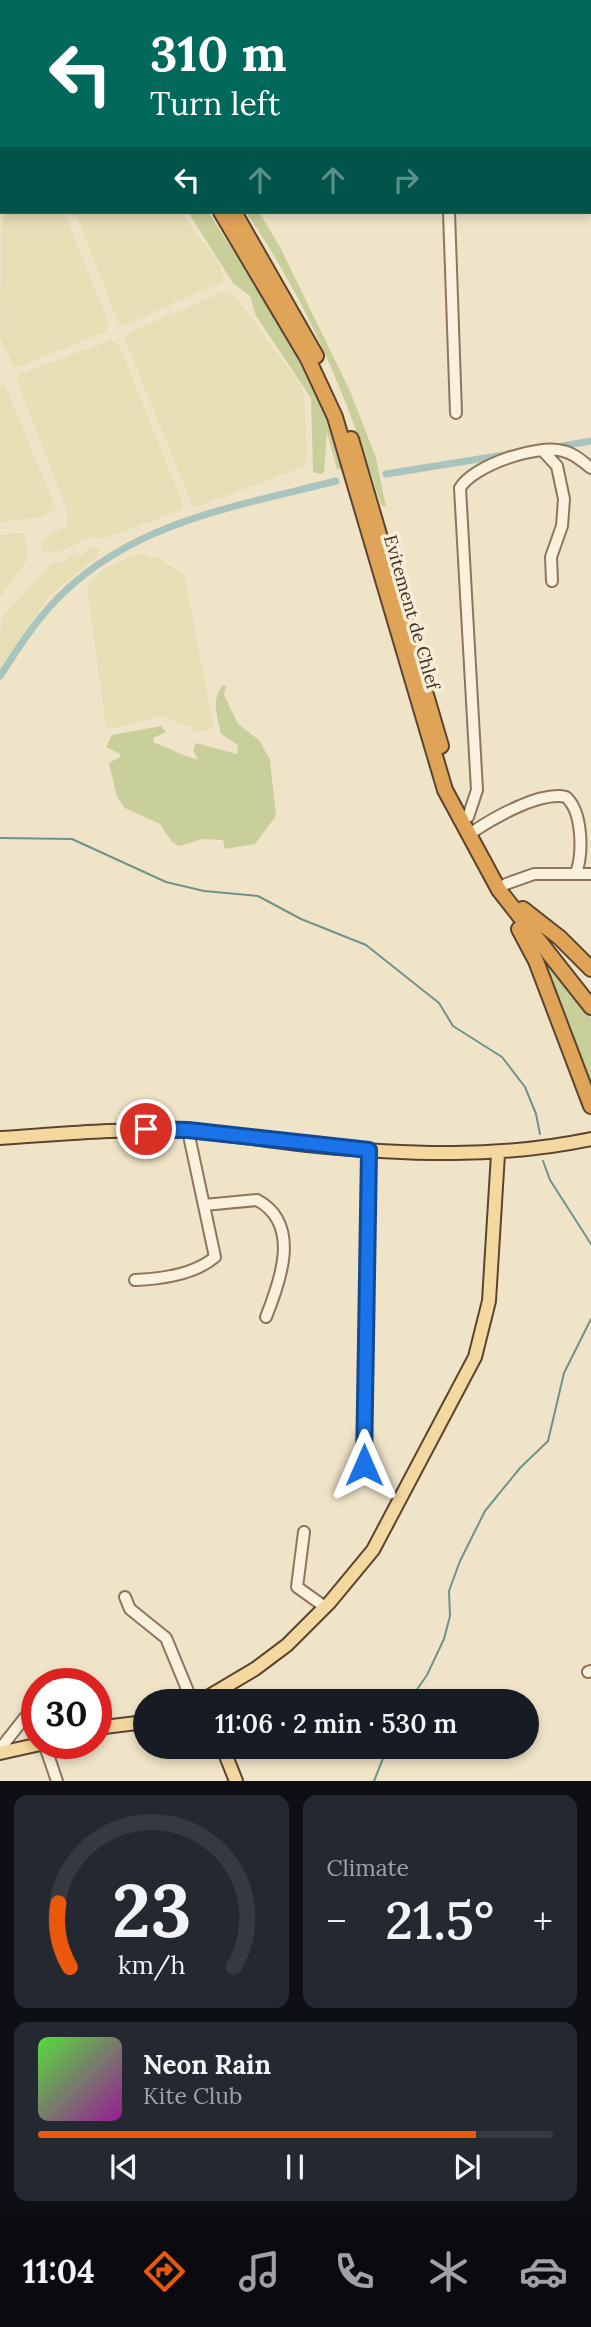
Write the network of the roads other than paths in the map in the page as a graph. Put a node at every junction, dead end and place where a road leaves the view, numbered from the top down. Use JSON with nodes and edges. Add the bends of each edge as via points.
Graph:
{"nodes":[{"id":1,"x":222,"y":214,"type":"edge"},
{"id":2,"x":235,"y":214,"type":"edge"},
{"id":3,"x":449,"y":214,"type":"edge"},
{"id":4,"x":456,"y":413,"type":"dead end"},
{"id":5,"x":544,"y":452,"type":"junction"},
{"id":6,"x":591,"y":468,"type":"edge"},
{"id":7,"x":552,"y":581,"type":"dead end"},
{"id":8,"x":471,"y":824,"type":"junction"},
{"id":9,"x":576,"y":873,"type":"junction"},
{"id":10,"x":591,"y":874,"type":"edge"},
{"id":11,"x":502,"y":887,"type":"junction"},
{"id":12,"x":523,"y":909,"type":"junction"},
{"id":13,"x":591,"y":969,"type":"edge"},
{"id":14,"x":591,"y":993,"type":"edge"},
{"id":15,"x":591,"y":1007,"type":"edge"},
{"id":16,"x":591,"y":1106,"type":"edge"},
{"id":17,"x":188,"y":1130,"type":"junction"},
{"id":18,"x":0,"y":1138,"type":"edge"},
{"id":19,"x":591,"y":1139,"type":"edge"},
{"id":20,"x":369,"y":1150,"type":"junction"},
{"id":21,"x":498,"y":1154,"type":"junction"},
{"id":22,"x":204,"y":1205,"type":"junction"},
{"id":23,"x":135,"y":1280,"type":"dead end"},
{"id":24,"x":266,"y":1317,"type":"dead end"},
{"id":25,"x":364,"y":1465,"type":"dead end"},
{"id":26,"x":304,"y":1532,"type":"dead end"},
{"id":27,"x":125,"y":1597,"type":"dead end"},
{"id":28,"x":325,"y":1607,"type":"junction"},
{"id":29,"x":187,"y":1689,"type":"edge"},
{"id":30,"x":220,"y":1689,"type":"edge"},
{"id":31,"x":21,"y":1723,"type":"edge"},
{"id":32,"x":133,"y":1723,"type":"edge"},
{"id":33,"x":112,"y":1726,"type":"edge"},
{"id":34,"x":21,"y":1747,"type":"edge"},
{"id":35,"x":0,"y":1751,"type":"edge"},
{"id":36,"x":50,"y":1759,"type":"edge"},
{"id":37,"x":227,"y":1759,"type":"edge"},
{"id":38,"x":57,"y":1781,"type":"edge"},
{"id":39,"x":236,"y":1781,"type":"edge"}],
"edges":[{"from":1,"to":11,"type":"highway","name":"Evitement de Chlef","via":[[308,359],[335,416],[445,790]]},
{"from":2,"to":8,"type":"highway","name":"Evitement de Chlef","via":[[296,316],[345,421],[444,757]]},
{"from":3,"to":4,"type":"street"},
{"from":5,"to":6,"type":"street","via":[[565,451]]},
{"from":5,"to":7,"type":"street","via":[[557,466],[564,499],[562,526],[551,557]]},
{"from":5,"to":8,"type":"street","via":[[487,464],[460,488],[477,790]]},
{"from":8,"to":9,"type":"street","via":[[548,798],[566,797],[575,810],[581,852]]},
{"from":8,"to":11,"type":"highway","name":"Evitement de Chlef"},
{"from":9,"to":10,"type":"street"},
{"from":9,"to":11,"type":"street","via":[[534,874]]},
{"from":11,"to":12,"type":"highway","name":"Evitement de Chlef"},
{"from":11,"to":15,"type":"highway","name":"Evitement de Chlef"},
{"from":11,"to":16,"type":"highway","via":[[536,961]]},
{"from":12,"to":13,"type":"highway"},
{"from":12,"to":14,"type":"highway","name":"Evitement de Chlef"},
{"from":17,"to":18,"type":"main road","via":[[80,1131]]},
{"from":17,"to":20,"type":"main road"},
{"from":17,"to":22,"type":"street"},
{"from":19,"to":21,"type":"main road"},
{"from":20,"to":21,"type":"main road"},
{"from":20,"to":25,"type":"street"},
{"from":21,"to":28,"type":"main road","via":[[489,1301],[475,1357],[373,1550]]},
{"from":22,"to":23,"type":"street","via":[[214,1258],[169,1276]]},
{"from":22,"to":24,"type":"street","via":[[257,1200],[276,1223],[284,1241],[284,1259]]},
{"from":26,"to":28,"type":"street","via":[[297,1587]]},
{"from":27,"to":29,"type":"street","via":[[130,1609],[166,1638]]},
{"from":28,"to":30,"type":"main road","via":[[273,1656]]},
{"from":31,"to":35,"type":"street"},
{"from":32,"to":33,"type":"main road"},
{"from":34,"to":35,"type":"main road"},
{"from":36,"to":38,"type":"street"},
{"from":37,"to":39,"type":"main road"}]}
